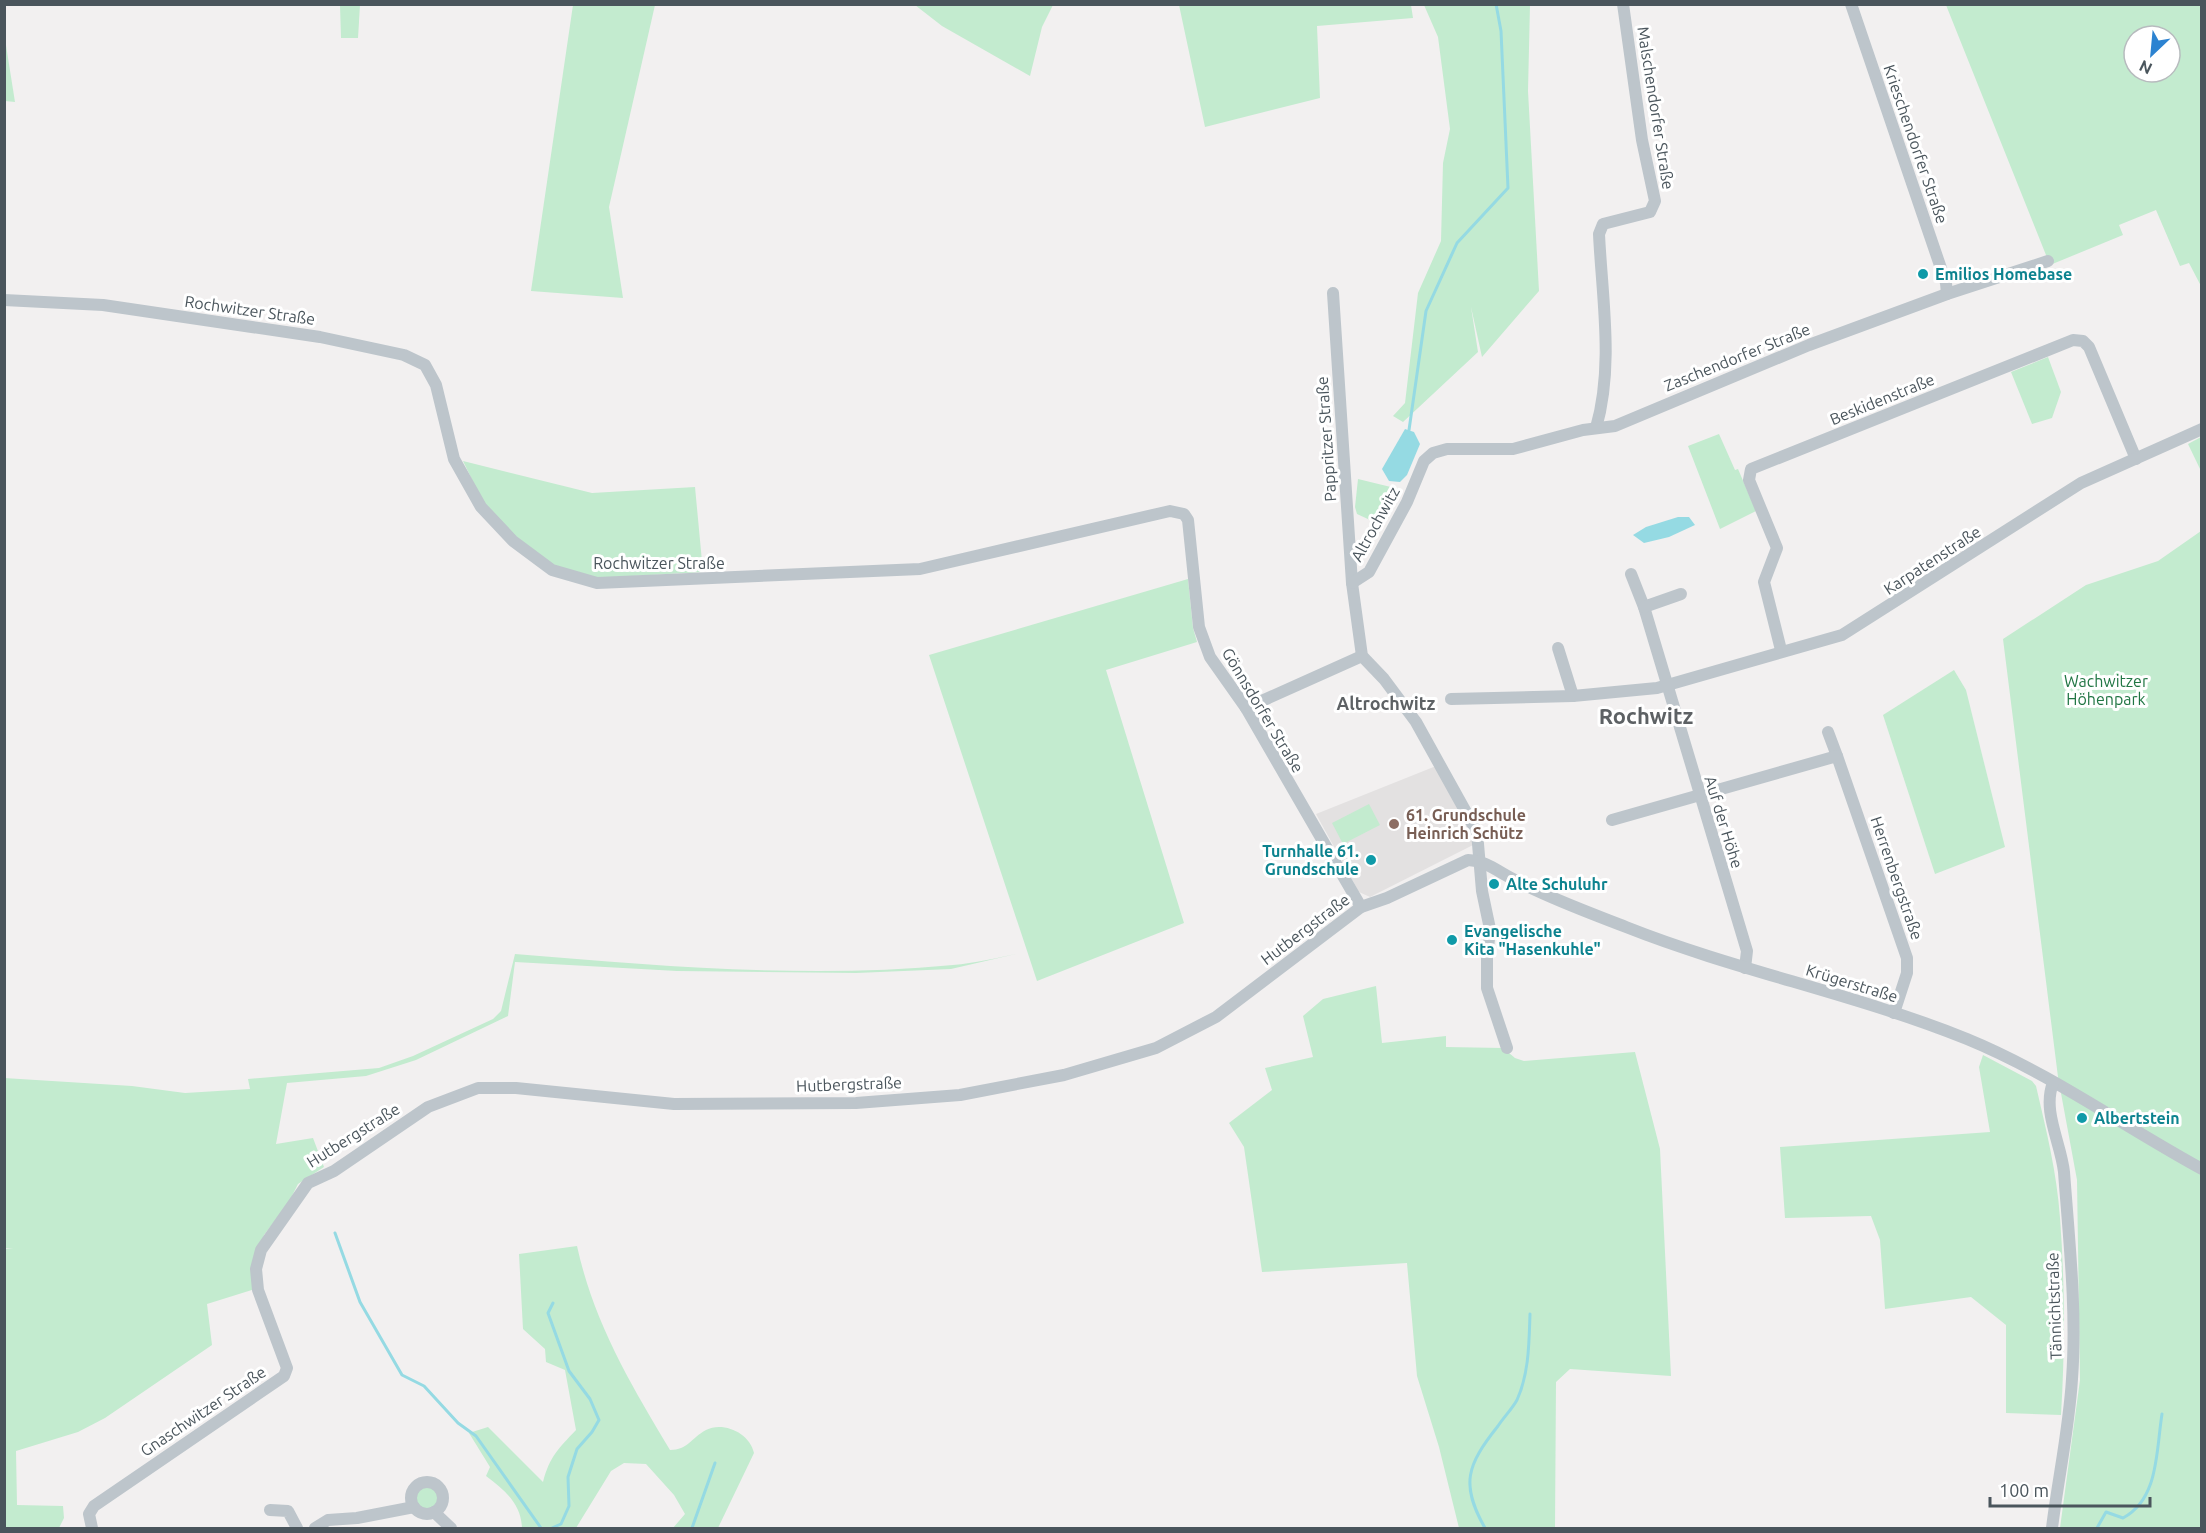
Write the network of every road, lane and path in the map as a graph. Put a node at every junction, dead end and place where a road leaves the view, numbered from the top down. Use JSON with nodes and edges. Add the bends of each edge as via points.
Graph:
{"nodes":[{"id":1,"x":1623,"y":4,"type":"edge"},
{"id":2,"x":1851,"y":4,"type":"edge"},
{"id":3,"x":2048,"y":261,"type":"dead end"},
{"id":4,"x":1333,"y":293,"type":"dead end"},
{"id":5,"x":1947,"y":294,"type":"junction"},
{"id":6,"x":4,"y":300,"type":"edge"},
{"id":7,"x":1596,"y":428,"type":"junction"},
{"id":8,"x":2202,"y":429,"type":"edge"},
{"id":9,"x":1433,"y":453,"type":"joint"},
{"id":10,"x":2136,"y":459,"type":"junction"},
{"id":11,"x":1184,"y":514,"type":"joint"},
{"id":12,"x":1631,"y":574,"type":"dead end"},
{"id":13,"x":1352,"y":584,"type":"junction"},
{"id":14,"x":1681,"y":594,"type":"dead end"},
{"id":15,"x":1644,"y":607,"type":"junction"},
{"id":16,"x":1558,"y":648,"type":"dead end"},
{"id":17,"x":1781,"y":650,"type":"junction"},
{"id":18,"x":1362,"y":656,"type":"junction"},
{"id":19,"x":1666,"y":685,"type":"junction"},
{"id":20,"x":1573,"y":696,"type":"junction"},
{"id":21,"x":1451,"y":699,"type":"dead end"},
{"id":22,"x":1246,"y":708,"type":"junction"},
{"id":23,"x":1828,"y":732,"type":"dead end"},
{"id":24,"x":1837,"y":756,"type":"junction"},
{"id":25,"x":1700,"y":797,"type":"junction"},
{"id":26,"x":1612,"y":820,"type":"dead end"},
{"id":27,"x":1479,"y":860,"type":"junction"},
{"id":28,"x":1360,"y":907,"type":"junction"},
{"id":29,"x":1745,"y":968,"type":"junction"},
{"id":30,"x":1894,"y":1012,"type":"junction"},
{"id":31,"x":1507,"y":1048,"type":"dead end"},
{"id":32,"x":2053,"y":1083,"type":"junction"},
{"id":33,"x":2202,"y":1168,"type":"edge"},
{"id":34,"x":258,"y":1290,"type":"joint"},
{"id":35,"x":414,"y":1507,"type":"junction"},
{"id":36,"x":270,"y":1510,"type":"dead end"},
{"id":37,"x":434,"y":1512,"type":"junction"},
{"id":38,"x":92,"y":1528,"type":"edge"},
{"id":39,"x":297,"y":1528,"type":"edge"},
{"id":40,"x":315,"y":1528,"type":"edge"},
{"id":41,"x":451,"y":1528,"type":"edge"},
{"id":42,"x":2052,"y":1528,"type":"edge"}],
"edges":[{"from":1,"to":7,"type":"street","name":"Malschendorfer Straße","via":[[1642,140],[1655,201],[1650,212],[1609,220],[1599,234],[1606,370],[1604,401]]},
{"from":2,"to":5,"type":"street","name":"Krieschendorfer Straße"},
{"from":3,"to":5,"type":"street","name":"Zaschendorfer Straße"},
{"from":4,"to":13,"type":"street","name":"Pappritzer Straße"},
{"from":5,"to":7,"type":"street","name":"Zaschendorfer Straße","via":[[1809,345],[1615,426]]},
{"from":6,"to":11,"type":"street","name":"Rochwitzer Straße","via":[[103,305],[320,336],[404,355],[425,365],[436,385],[454,459],[481,507],[513,541],[552,570],[597,583],[920,569],[1170,511]]},
{"from":7,"to":9,"type":"street","name":"Zaschendorfer Straße","via":[[1513,449],[1447,449]]},
{"from":8,"to":10,"type":"street","name":"Karpatenstraße"},
{"from":9,"to":13,"type":"street","name":"Altrochwitz","via":[[1424,461],[1370,572]]},
{"from":10,"to":17,"type":"street","name":"Karpatenstraße","via":[[2081,483],[1857,627],[1842,635]]},
{"from":10,"to":17,"type":"street","name":"Beskidenstraße","via":[[2089,347],[2083,341],[2073,340],[1751,469],[1749,480],[1777,548],[1764,582]]},
{"from":11,"to":22,"type":"street","name":"Gönnsdorfer Straße","via":[[1188,520],[1203,641],[1219,673]]},
{"from":12,"to":15,"type":"street"},
{"from":13,"to":18,"type":"street","name":"Altrochwitz"},
{"from":14,"to":15,"type":"street"},
{"from":15,"to":19,"type":"street"},
{"from":16,"to":20,"type":"street"},
{"from":17,"to":19,"type":"street","name":"Karpatenstraße"},
{"from":18,"to":22,"type":"street"},
{"from":18,"to":27,"type":"street","via":[[1416,722],[1477,832]]},
{"from":19,"to":20,"type":"street","name":"Karpatenstraße"},
{"from":19,"to":25,"type":"street","name":"Auf der Höhe"},
{"from":20,"to":21,"type":"street","name":"Karpatenstraße"},
{"from":22,"to":28,"type":"street","name":"Gönnsdorfer Straße"},
{"from":23,"to":24,"type":"street","name":"Herrenbergstraße"},
{"from":24,"to":25,"type":"street"},
{"from":24,"to":30,"type":"street","name":"Herrenbergstraße","via":[[1907,958],[1907,973]]},
{"from":25,"to":26,"type":"street"},
{"from":25,"to":29,"type":"street","name":"Auf der Höhe","via":[[1747,951]]},
{"from":27,"to":28,"type":"street","name":"Hutbergstraße","via":[[1459,862]]},
{"from":27,"to":29,"type":"street","name":"Krügerstraße","via":[[1517,881],[1626,927]]},
{"from":27,"to":31,"type":"street","via":[[1490,929],[1487,988]]},
{"from":28,"to":34,"type":"street","name":"Hutbergstraße","via":[[1216,1017],[1156,1048],[1064,1076],[960,1095],[856,1103],[674,1104],[516,1088],[478,1088],[428,1107],[334,1171],[308,1183],[261,1250],[256,1269]]},
{"from":29,"to":30,"type":"street","name":"Krügerstraße"},
{"from":30,"to":32,"type":"street","name":"Krügerstraße","via":[[1986,1048]]},
{"from":32,"to":33,"type":"street","name":"Krügerstraße"},
{"from":32,"to":42,"type":"street","name":"Tännichtstraße","via":[[2049,1106],[2063,1167],[2072,1378]]},
{"from":34,"to":38,"type":"street","name":"Gnaschwitzer Straße","via":[[283,1356],[284,1376],[94,1506],[89,1514]]},
{"from":35,"to":37,"type":"street","via":[[423,1514]]},
{"from":35,"to":37,"type":"street","via":[[414,1489],[431,1483],[439,1488],[442,1497],[441,1506]]},
{"from":35,"to":40,"type":"street","via":[[328,1520]]},
{"from":36,"to":39,"type":"street","via":[[288,1511]]},
{"from":37,"to":41,"type":"street"}]}
